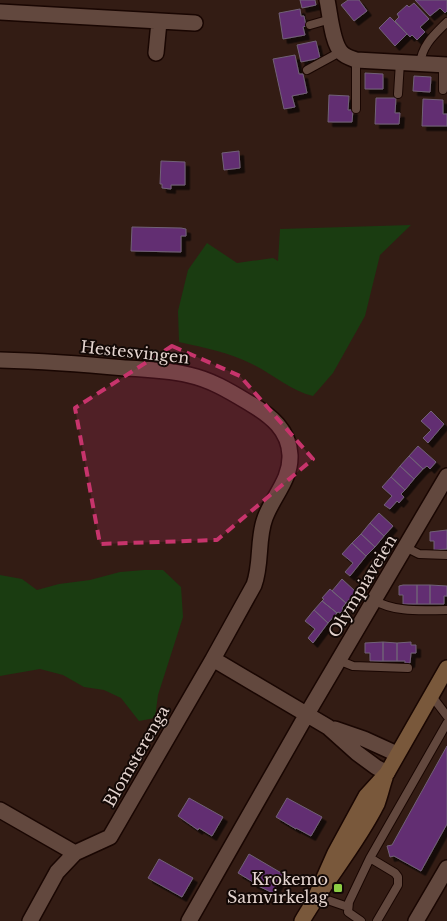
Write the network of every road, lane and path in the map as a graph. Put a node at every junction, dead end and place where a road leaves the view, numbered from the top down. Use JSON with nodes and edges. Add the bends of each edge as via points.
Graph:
{"nodes":[{"id":1,"x":327,"y":0,"type":"edge"},
{"id":2,"x":0,"y":12,"type":"edge"},
{"id":3,"x":331,"y":18,"type":"junction"},
{"id":4,"x":158,"y":22,"type":"junction"},
{"id":5,"x":447,"y":22,"type":"edge"},
{"id":6,"x":195,"y":24,"type":"dead end"},
{"id":7,"x":310,"y":24,"type":"dead end"},
{"id":8,"x":340,"y":52,"type":"junction"},
{"id":9,"x":156,"y":53,"type":"dead end"},
{"id":10,"x":356,"y":60,"type":"junction"},
{"id":11,"x":400,"y":62,"type":"junction"},
{"id":12,"x":420,"y":64,"type":"junction"},
{"id":13,"x":445,"y":65,"type":"edge"},
{"id":14,"x":307,"y":70,"type":"dead end"},
{"id":15,"x":443,"y":90,"type":"dead end"},
{"id":16,"x":398,"y":94,"type":"dead end"},
{"id":17,"x":356,"y":109,"type":"dead end"},
{"id":18,"x":0,"y":360,"type":"edge"},
{"id":19,"x":447,"y":476,"type":"edge"},
{"id":20,"x":442,"y":495,"type":"edge"},
{"id":21,"x":405,"y":547,"type":"junction"},
{"id":22,"x":447,"y":555,"type":"edge"},
{"id":23,"x":374,"y":600,"type":"junction"},
{"id":24,"x":447,"y":610,"type":"edge"},
{"id":25,"x":213,"y":660,"type":"junction"},
{"id":26,"x":338,"y":660,"type":"junction"},
{"id":27,"x":408,"y":668,"type":"dead end"},
{"id":28,"x":447,"y":668,"type":"edge"},
{"id":29,"x":432,"y":695,"type":"junction"},
{"id":30,"x":306,"y":714,"type":"junction"},
{"id":31,"x":447,"y":716,"type":"edge"},
{"id":32,"x":447,"y":723,"type":"edge"},
{"id":33,"x":328,"y":728,"type":"junction"},
{"id":34,"x":397,"y":754,"type":"junction"},
{"id":35,"x":386,"y":773,"type":"junction"},
{"id":36,"x":0,"y":810,"type":"edge"},
{"id":37,"x":75,"y":853,"type":"junction"},
{"id":38,"x":370,"y":858,"type":"junction"},
{"id":39,"x":447,"y":868,"type":"edge"},
{"id":40,"x":316,"y":896,"type":"junction"},
{"id":41,"x":348,"y":907,"type":"junction"},
{"id":42,"x":30,"y":921,"type":"edge"},
{"id":43,"x":189,"y":921,"type":"edge"},
{"id":44,"x":302,"y":921,"type":"edge"},
{"id":45,"x":361,"y":921,"type":"edge"},
{"id":46,"x":378,"y":921,"type":"edge"},
{"id":47,"x":416,"y":921,"type":"edge"}],
"edges":[{"from":1,"to":3,"type":"street"},
{"from":2,"to":4,"type":"street"},
{"from":3,"to":7,"type":"lane"},
{"from":3,"to":8,"type":"street"},
{"from":4,"to":6,"type":"street"},
{"from":4,"to":9,"type":"street"},
{"from":5,"to":12,"type":"lane","via":[[427,42]]},
{"from":8,"to":10,"type":"street"},
{"from":8,"to":14,"type":"lane"},
{"from":10,"to":11,"type":"street"},
{"from":10,"to":17,"type":"lane"},
{"from":11,"to":12,"type":"street"},
{"from":11,"to":16,"type":"lane"},
{"from":12,"to":13,"type":"street"},
{"from":13,"to":15,"type":"lane"},
{"from":18,"to":25,"type":"street","name":"Hestesvingen","via":[[63,362],[188,374],[228,390],[262,410],[282,430],[288,441],[289,469],[265,518],[260,535],[258,574]]},
{"from":19,"to":20,"type":"street","name":"Olympiaveien"},
{"from":20,"to":21,"type":"street","name":"Olympiaveien"},
{"from":21,"to":22,"type":"lane","via":[[420,554]]},
{"from":21,"to":23,"type":"street","name":"Olympiaveien"},
{"from":23,"to":24,"type":"lane","via":[[405,609]]},
{"from":23,"to":26,"type":"street","name":"Olympiaveien"},
{"from":25,"to":30,"type":"street"},
{"from":25,"to":37,"type":"street","name":"Blomsterenga","via":[[110,837]]},
{"from":26,"to":27,"type":"lane","via":[[353,666]]},
{"from":26,"to":30,"type":"street","name":"Olympiaveien"},
{"from":28,"to":29,"type":"main road"},
{"from":29,"to":31,"type":"lane"},
{"from":29,"to":34,"type":"main road"},
{"from":30,"to":33,"type":"street"},
{"from":30,"to":43,"type":"street","name":"Olympiaveien"},
{"from":32,"to":38,"type":"lane"},
{"from":33,"to":34,"type":"street"},
{"from":33,"to":35,"type":"street"},
{"from":34,"to":35,"type":"main road"},
{"from":35,"to":40,"type":"main road","via":[[377,803],[345,857]]},
{"from":36,"to":37,"type":"street"},
{"from":37,"to":42,"type":"street","name":"Blomsterenga","via":[[57,872]]},
{"from":38,"to":41,"type":"lane"},
{"from":38,"to":46,"type":"lane","via":[[399,880]]},
{"from":39,"to":47,"type":"street"},
{"from":40,"to":41,"type":"lane"},
{"from":40,"to":44,"type":"main road"},
{"from":41,"to":45,"type":"lane","via":[[348,912]]}]}
